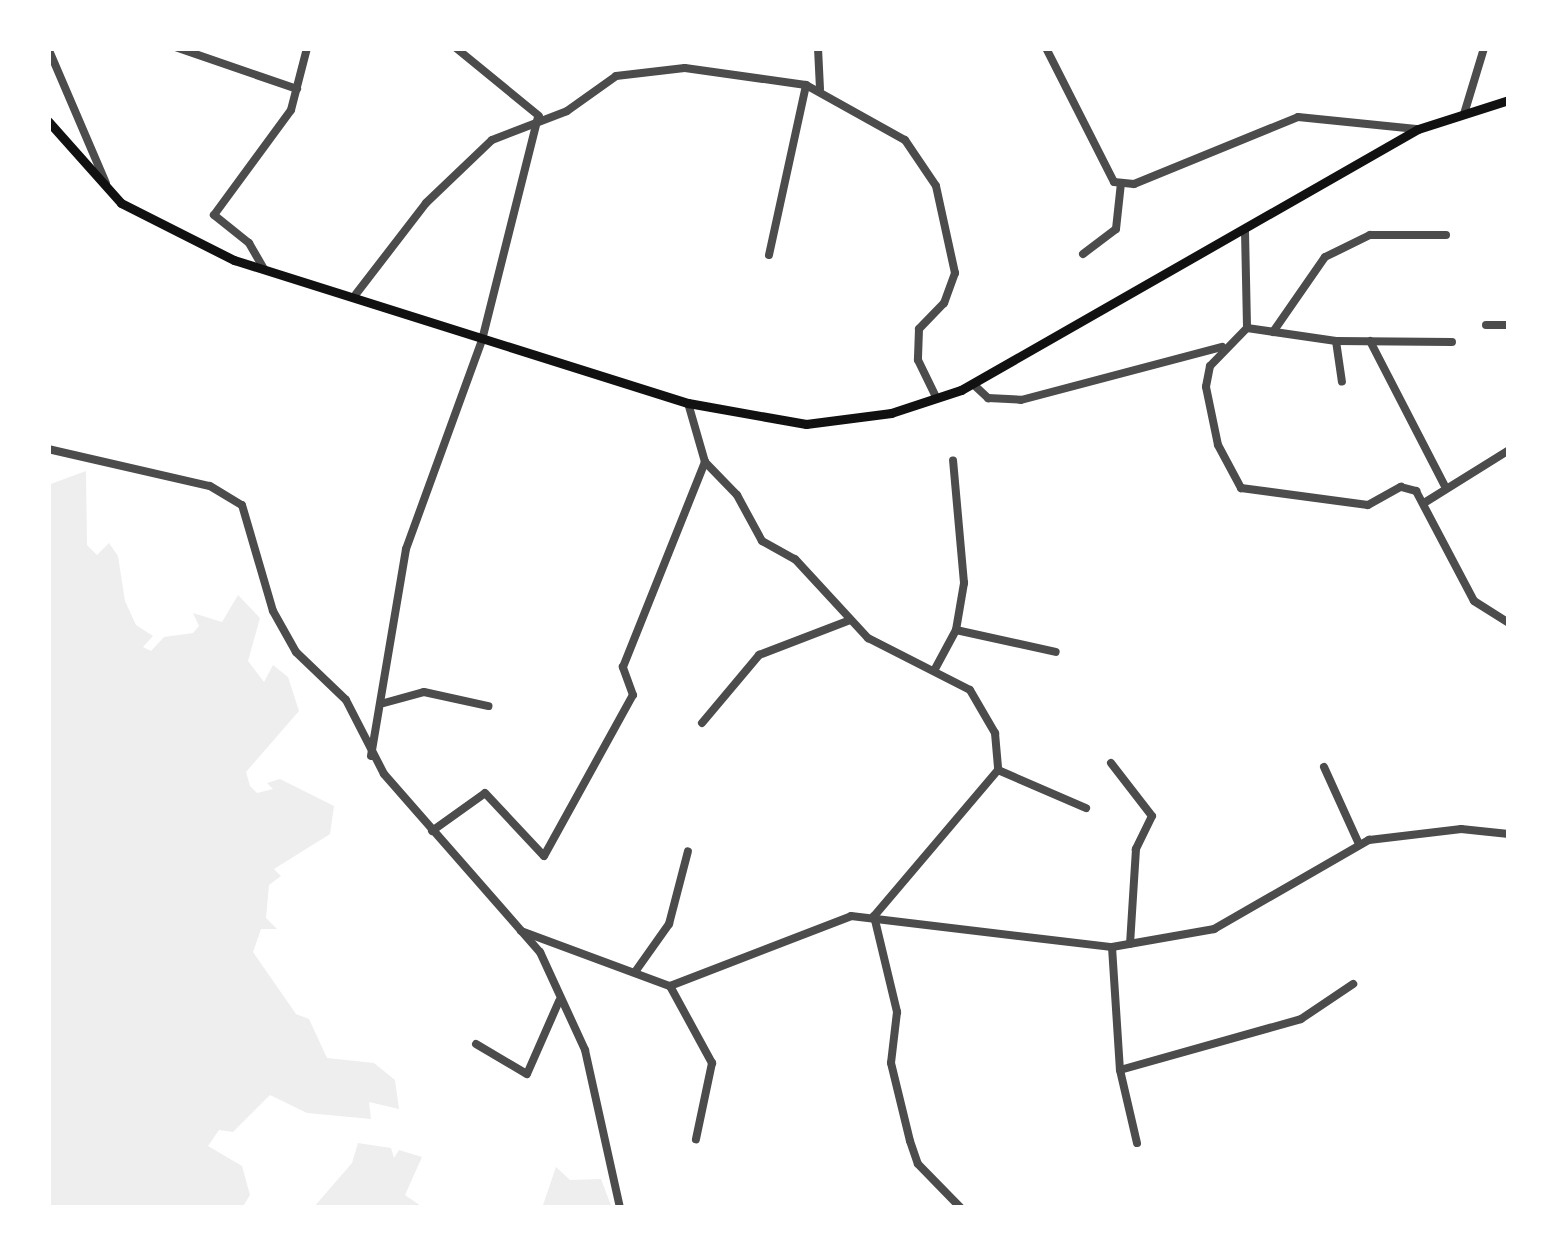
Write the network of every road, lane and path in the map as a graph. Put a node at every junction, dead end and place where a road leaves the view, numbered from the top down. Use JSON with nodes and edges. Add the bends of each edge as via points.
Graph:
{"nodes":[{"id":1,"x":48,"y":48,"type":"edge"},
{"id":2,"x":178,"y":48,"type":"edge"},
{"id":3,"x":307,"y":48,"type":"edge"},
{"id":4,"x":456,"y":48,"type":"edge"},
{"id":5,"x":818,"y":48,"type":"edge"},
{"id":6,"x":1046,"y":48,"type":"edge"},
{"id":7,"x":1484,"y":48,"type":"edge"},
{"id":8,"x":806,"y":85,"type":"junction"},
{"id":9,"x":297,"y":89,"type":"junction"},
{"id":10,"x":820,"y":89,"type":"junction"},
{"id":11,"x":1509,"y":100,"type":"edge"},
{"id":12,"x":1464,"y":114,"type":"junction"},
{"id":13,"x":538,"y":116,"type":"junction"},
{"id":14,"x":48,"y":121,"type":"edge"},
{"id":15,"x":1418,"y":130,"type":"junction"},
{"id":16,"x":1121,"y":183,"type":"junction"},
{"id":17,"x":106,"y":187,"type":"junction"},
{"id":18,"x":1246,"y":231,"type":"junction"},
{"id":19,"x":1446,"y":235,"type":"dead end"},
{"id":20,"x":1083,"y":254,"type":"dead end"},
{"id":21,"x":769,"y":255,"type":"dead end"},
{"id":22,"x":265,"y":270,"type":"junction"},
{"id":23,"x":356,"y":294,"type":"junction"},
{"id":24,"x":1486,"y":325,"type":"dead end"},
{"id":25,"x":1509,"y":325,"type":"edge"},
{"id":26,"x":1247,"y":328,"type":"junction"},
{"id":27,"x":1274,"y":332,"type":"junction"},
{"id":28,"x":482,"y":340,"type":"junction"},
{"id":29,"x":1336,"y":341,"type":"junction"},
{"id":30,"x":1370,"y":341,"type":"junction"},
{"id":31,"x":1452,"y":342,"type":"dead end"},
{"id":32,"x":1223,"y":346,"type":"junction"},
{"id":33,"x":1342,"y":382,"type":"dead end"},
{"id":34,"x":973,"y":384,"type":"junction"},
{"id":35,"x":937,"y":400,"type":"junction"},
{"id":36,"x":688,"y":403,"type":"junction"},
{"id":37,"x":48,"y":449,"type":"edge"},
{"id":38,"x":1509,"y":450,"type":"edge"},
{"id":39,"x":953,"y":460,"type":"dead end"},
{"id":40,"x":705,"y":462,"type":"junction"},
{"id":41,"x":1446,"y":488,"type":"junction"},
{"id":42,"x":1424,"y":503,"type":"junction"},
{"id":43,"x":850,"y":620,"type":"junction"},
{"id":44,"x":1509,"y":623,"type":"edge"},
{"id":45,"x":956,"y":630,"type":"junction"},
{"id":46,"x":1056,"y":652,"type":"dead end"},
{"id":47,"x":935,"y":669,"type":"junction"},
{"id":48,"x":384,"y":703,"type":"junction"},
{"id":49,"x":488,"y":706,"type":"dead end"},
{"id":50,"x":702,"y":723,"type":"dead end"},
{"id":51,"x":370,"y":758,"type":"junction"},
{"id":52,"x":1111,"y":763,"type":"dead end"},
{"id":53,"x":1324,"y":767,"type":"dead end"},
{"id":54,"x":998,"y":770,"type":"junction"},
{"id":55,"x":1086,"y":808,"type":"dead end"},
{"id":56,"x":432,"y":831,"type":"junction"},
{"id":57,"x":1509,"y":834,"type":"edge"},
{"id":58,"x":1359,"y":844,"type":"junction"},
{"id":59,"x":688,"y":851,"type":"dead end"},
{"id":60,"x":874,"y":916,"type":"junction"},
{"id":61,"x":521,"y":931,"type":"junction"},
{"id":62,"x":1130,"y":944,"type":"junction"},
{"id":63,"x":1112,"y":947,"type":"junction"},
{"id":64,"x":634,"y":972,"type":"junction"},
{"id":65,"x":1353,"y":984,"type":"dead end"},
{"id":66,"x":670,"y":986,"type":"junction"},
{"id":67,"x":560,"y":1000,"type":"junction"},
{"id":68,"x":476,"y":1044,"type":"dead end"},
{"id":69,"x":1120,"y":1070,"type":"junction"},
{"id":70,"x":696,"y":1139,"type":"dead end"},
{"id":71,"x":1137,"y":1143,"type":"dead end"},
{"id":72,"x":620,"y":1208,"type":"edge"},
{"id":73,"x":961,"y":1208,"type":"edge"}],
"edges":[{"from":1,"to":17,"type":"street"},
{"from":2,"to":9,"type":"street"},
{"from":3,"to":9,"type":"street"},
{"from":4,"to":13,"type":"street"},
{"from":5,"to":10,"type":"street"},
{"from":6,"to":16,"type":"street"},
{"from":7,"to":12,"type":"street"},
{"from":8,"to":10,"type":"street"},
{"from":8,"to":13,"type":"street","via":[[651,69],[616,76],[566,111]]},
{"from":8,"to":21,"type":"street"},
{"from":9,"to":22,"type":"street","via":[[279,128],[214,215],[249,243]]},
{"from":10,"to":35,"type":"street","via":[[905,140],[936,185],[955,273],[944,303],[920,329],[918,360]]},
{"from":11,"to":12,"type":"main road"},
{"from":12,"to":15,"type":"main road"},
{"from":13,"to":23,"type":"street","via":[[492,140],[445,183]]},
{"from":13,"to":28,"type":"street"},
{"from":14,"to":17,"type":"main road"},
{"from":15,"to":16,"type":"street","via":[[1298,117]]},
{"from":15,"to":18,"type":"main road"},
{"from":16,"to":20,"type":"street","via":[[1116,229]]},
{"from":17,"to":22,"type":"main road","via":[[141,216]]},
{"from":18,"to":26,"type":"street"},
{"from":18,"to":34,"type":"main road"},
{"from":19,"to":27,"type":"street","via":[[1370,235],[1325,257]]},
{"from":22,"to":23,"type":"main road"},
{"from":23,"to":28,"type":"main road"},
{"from":24,"to":25,"type":"street"},
{"from":26,"to":27,"type":"street"},
{"from":26,"to":32,"type":"street"},
{"from":27,"to":29,"type":"street"},
{"from":28,"to":36,"type":"main road"},
{"from":28,"to":48,"type":"street","via":[[406,549]]},
{"from":29,"to":30,"type":"street"},
{"from":29,"to":33,"type":"street"},
{"from":30,"to":31,"type":"street"},
{"from":30,"to":41,"type":"street"},
{"from":32,"to":34,"type":"street","via":[[1021,400],[988,398]]},
{"from":32,"to":42,"type":"street","via":[[1210,366],[1208,412],[1241,488],[1368,505],[1401,487]]},
{"from":34,"to":35,"type":"main road"},
{"from":35,"to":36,"type":"main road","via":[[806,424]]},
{"from":36,"to":40,"type":"street"},
{"from":37,"to":51,"type":"street","via":[[210,486],[242,505],[273,610],[296,652],[346,700]]},
{"from":38,"to":41,"type":"street"},
{"from":39,"to":45,"type":"street","via":[[964,583]]},
{"from":40,"to":43,"type":"street","via":[[737,495],[762,541],[795,559]]},
{"from":40,"to":56,"type":"street","via":[[623,667],[633,695],[544,856],[485,793]]},
{"from":41,"to":42,"type":"street"},
{"from":42,"to":44,"type":"street","via":[[1474,602]]},
{"from":43,"to":47,"type":"street","via":[[868,638]]},
{"from":43,"to":50,"type":"street","via":[[759,655]]},
{"from":45,"to":46,"type":"street"},
{"from":45,"to":47,"type":"street"},
{"from":47,"to":54,"type":"street","via":[[970,690],[984,711]]},
{"from":48,"to":49,"type":"street","via":[[424,692]]},
{"from":48,"to":51,"type":"street"},
{"from":51,"to":56,"type":"street"},
{"from":52,"to":62,"type":"street","via":[[1152,816],[1136,849]]},
{"from":53,"to":58,"type":"street"},
{"from":54,"to":55,"type":"street"},
{"from":54,"to":60,"type":"street"},
{"from":56,"to":61,"type":"street"},
{"from":57,"to":58,"type":"street","via":[[1414,832]]},
{"from":58,"to":62,"type":"street","via":[[1240,918]]},
{"from":59,"to":64,"type":"street","via":[[669,924]]},
{"from":60,"to":63,"type":"street"},
{"from":60,"to":66,"type":"street","via":[[826,922]]},
{"from":60,"to":73,"type":"street","via":[[897,1012],[891,1063],[910,1141],[918,1164]]},
{"from":61,"to":64,"type":"street"},
{"from":61,"to":67,"type":"street"},
{"from":62,"to":63,"type":"street"},
{"from":63,"to":69,"type":"street"},
{"from":64,"to":66,"type":"street"},
{"from":65,"to":69,"type":"street","via":[[1301,1018]]},
{"from":66,"to":70,"type":"street","via":[[712,1063]]},
{"from":67,"to":68,"type":"street","via":[[527,1074]]},
{"from":67,"to":72,"type":"street","via":[[585,1050]]},
{"from":69,"to":71,"type":"street"}]}
